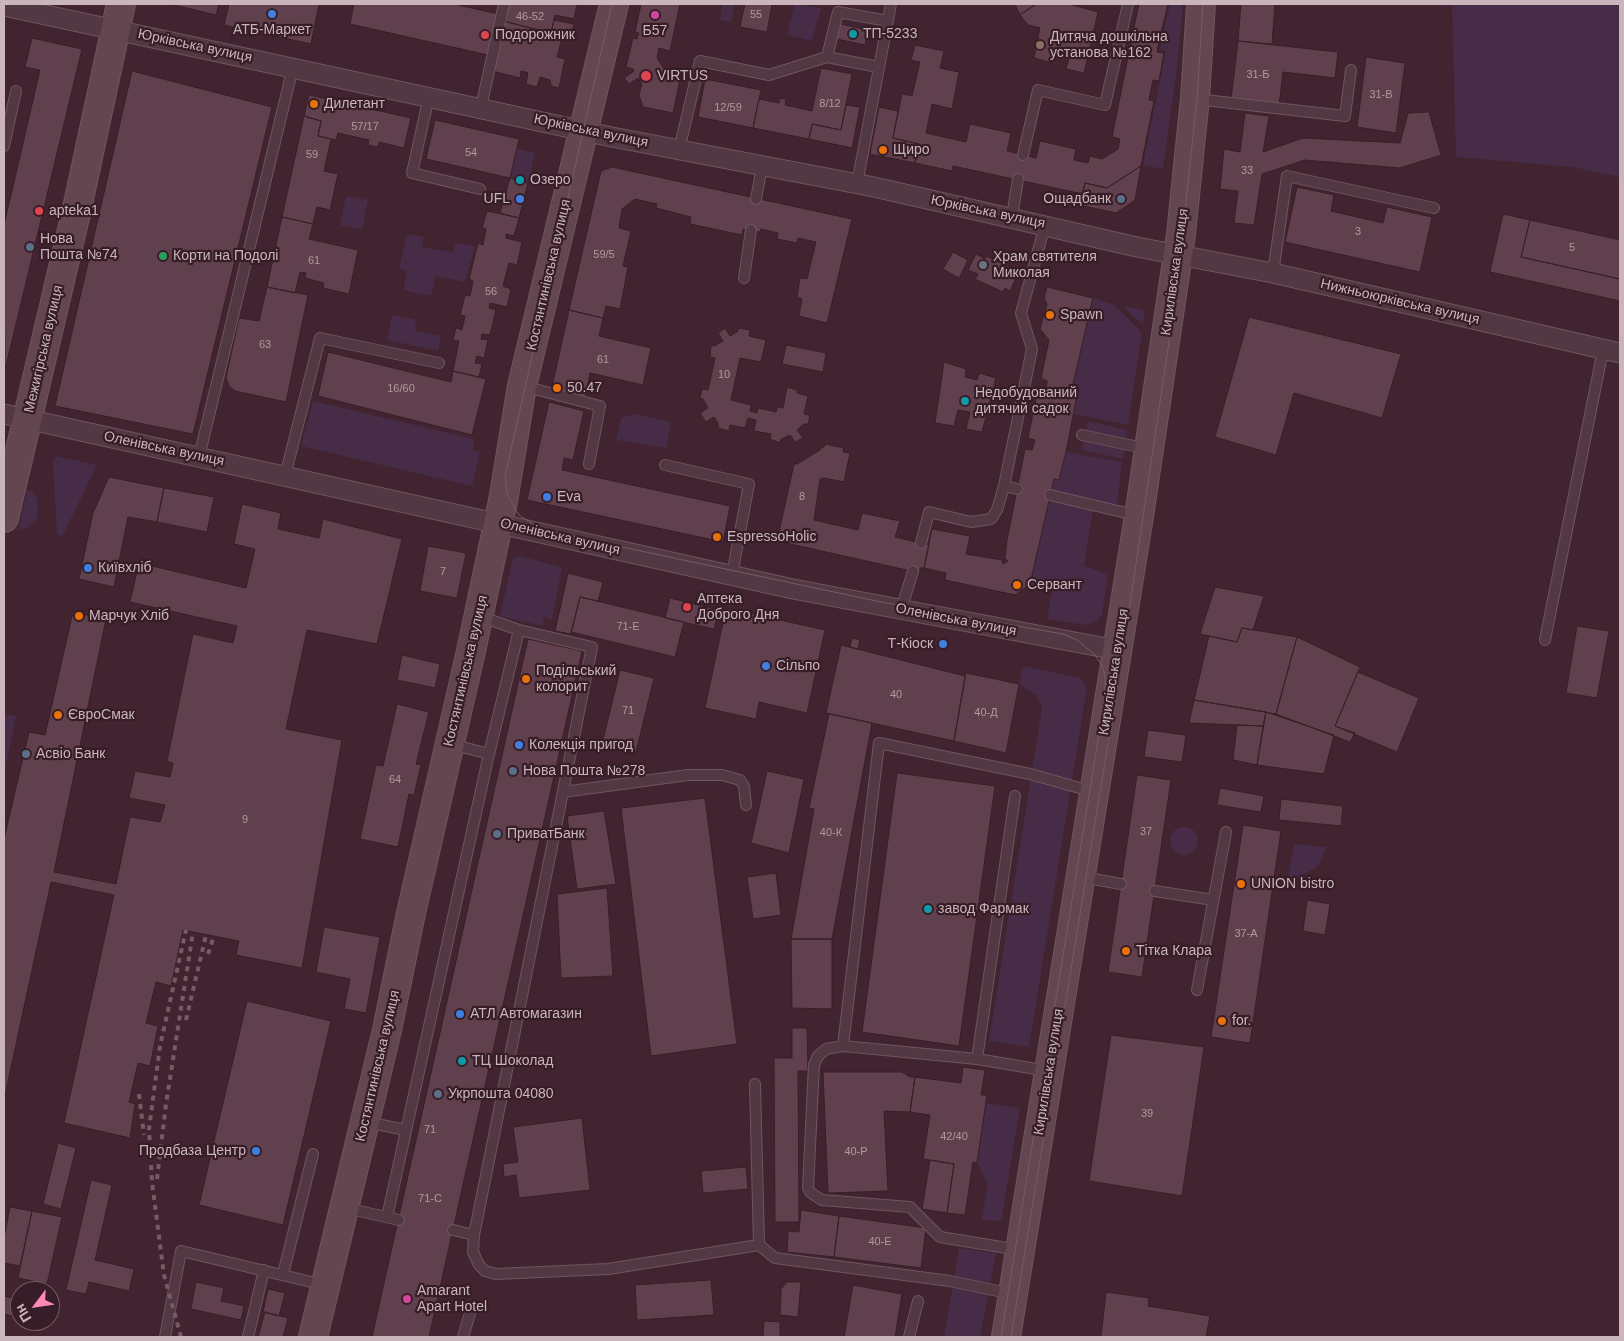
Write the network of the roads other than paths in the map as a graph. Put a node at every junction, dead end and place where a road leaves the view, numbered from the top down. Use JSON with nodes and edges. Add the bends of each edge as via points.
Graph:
{"nodes":[{"id":1,"x":504,"y":4,"type":"edge"},
{"id":2,"x":614,"y":4,"type":"edge"},
{"id":3,"x":891,"y":4,"type":"edge"},
{"id":4,"x":1128,"y":4,"type":"edge"},
{"id":5,"x":1201,"y":4,"type":"edge"},
{"id":6,"x":4,"y":6,"type":"edge"},
{"id":7,"x":118,"y":16,"type":"edge"},
{"id":8,"x":888,"y":21,"type":"junction"},
{"id":9,"x":827,"y":57,"type":"junction"},
{"id":10,"x":293,"y":67,"type":"junction"},
{"id":11,"x":878,"y":67,"type":"junction"},
{"id":12,"x":1351,"y":70,"type":"dead end"},
{"id":13,"x":16,"y":92,"type":"dead end"},
{"id":14,"x":429,"y":96,"type":"junction"},
{"id":15,"x":1195,"y":98,"type":"junction"},
{"id":16,"x":481,"y":108,"type":"junction"},
{"id":17,"x":583,"y":130,"type":"junction"},
{"id":18,"x":4,"y":146,"type":"edge"},
{"id":19,"x":679,"y":150,"type":"junction"},
{"id":20,"x":1023,"y":155,"type":"dead end"},
{"id":21,"x":762,"y":166,"type":"junction"},
{"id":22,"x":1018,"y":180,"type":"dead end"},
{"id":23,"x":857,"y":184,"type":"junction"},
{"id":24,"x":480,"y":189,"type":"dead end"},
{"id":25,"x":756,"y":199,"type":"dead end"},
{"id":26,"x":1434,"y":208,"type":"dead end"},
{"id":27,"x":1012,"y":217,"type":"junction"},
{"id":28,"x":1045,"y":225,"type":"junction"},
{"id":29,"x":751,"y":230,"type":"dead end"},
{"id":30,"x":1178,"y":255,"type":"junction"},
{"id":31,"x":1273,"y":273,"type":"junction"},
{"id":32,"x":744,"y":278,"type":"dead end"},
{"id":33,"x":1611,"y":352,"type":"edge"},
{"id":34,"x":439,"y":363,"type":"dead end"},
{"id":35,"x":522,"y":386,"type":"junction"},
{"id":36,"x":15,"y":416,"type":"edge"},
{"id":37,"x":1082,"y":435,"type":"dead end"},
{"id":38,"x":1149,"y":449,"type":"junction"},
{"id":39,"x":199,"y":457,"type":"junction"},
{"id":40,"x":589,"y":464,"type":"dead end"},
{"id":41,"x":665,"y":465,"type":"dead end"},
{"id":42,"x":284,"y":476,"type":"junction"},
{"id":43,"x":1004,"y":486,"type":"junction"},
{"id":44,"x":1017,"y":489,"type":"dead end"},
{"id":45,"x":1050,"y":496,"type":"dead end"},
{"id":46,"x":1140,"y":516,"type":"junction"},
{"id":47,"x":4,"y":518,"type":"edge"},
{"id":48,"x":499,"y":523,"type":"junction"},
{"id":49,"x":921,"y":543,"type":"dead end"},
{"id":50,"x":912,"y":571,"type":"dead end"},
{"id":51,"x":732,"y":575,"type":"junction"},
{"id":52,"x":902,"y":610,"type":"junction"},
{"id":53,"x":478,"y":616,"type":"junction"},
{"id":54,"x":520,"y":630,"type":"junction"},
{"id":55,"x":1545,"y":640,"type":"dead end"},
{"id":56,"x":1117,"y":650,"type":"junction"},
{"id":57,"x":449,"y":744,"type":"junction"},
{"id":58,"x":489,"y":754,"type":"junction"},
{"id":59,"x":563,"y":792,"type":"junction"},
{"id":60,"x":1095,"y":792,"type":"junction"},
{"id":61,"x":1015,"y":796,"type":"dead end"},
{"id":62,"x":746,"y":805,"type":"dead end"},
{"id":63,"x":1226,"y":832,"type":"dead end"},
{"id":64,"x":1081,"y":877,"type":"junction"},
{"id":65,"x":1121,"y":884,"type":"dead end"},
{"id":66,"x":1155,"y":891,"type":"dead end"},
{"id":67,"x":1213,"y":900,"type":"junction"},
{"id":68,"x":1197,"y":990,"type":"dead end"},
{"id":69,"x":843,"y":1046,"type":"junction"},
{"id":70,"x":976,"y":1059,"type":"junction"},
{"id":71,"x":1049,"y":1072,"type":"junction"},
{"id":72,"x":755,"y":1084,"type":"dead end"},
{"id":73,"x":366,"y":1122,"type":"junction"},
{"id":74,"x":406,"y":1130,"type":"junction"},
{"id":75,"x":314,"y":1154,"type":"dead end"},
{"id":76,"x":345,"y":1208,"type":"junction"},
{"id":77,"x":387,"y":1217,"type":"junction"},
{"id":78,"x":398,"y":1220,"type":"dead end"},
{"id":79,"x":453,"y":1230,"type":"dead end"},
{"id":80,"x":474,"y":1235,"type":"junction"},
{"id":81,"x":759,"y":1245,"type":"junction"},
{"id":82,"x":1020,"y":1250,"type":"junction"},
{"id":83,"x":264,"y":1270,"type":"junction"},
{"id":84,"x":283,"y":1274,"type":"junction"},
{"id":85,"x":325,"y":1285,"type":"junction"},
{"id":86,"x":1013,"y":1294,"type":"junction"},
{"id":87,"x":918,"y":1301,"type":"dead end"},
{"id":88,"x":471,"y":1310,"type":"dead end"},
{"id":89,"x":165,"y":1337,"type":"edge"},
{"id":90,"x":248,"y":1337,"type":"edge"},
{"id":91,"x":313,"y":1337,"type":"edge"},
{"id":92,"x":463,"y":1337,"type":"edge"},
{"id":93,"x":909,"y":1337,"type":"edge"},
{"id":94,"x":1006,"y":1337,"type":"edge"}],
"edges":[{"from":1,"to":16,"type":"lane"},
{"from":2,"to":17,"type":"street","name":"Костянтинівська вулиця"},
{"from":3,"to":8,"type":"lane"},
{"from":4,"to":20,"type":"lane","via":[[1105,105],[1038,90]]},
{"from":5,"to":15,"type":"street","name":"Кирилівська вулиця"},
{"from":6,"to":7,"type":"street","name":"Юрківська вулиця"},
{"from":7,"to":10,"type":"street","name":"Юрківська вулиця"},
{"from":7,"to":36,"type":"street","name":"Межигірська вулиця","via":[[76,213]]},
{"from":8,"to":9,"type":"lane","via":[[838,12]]},
{"from":8,"to":11,"type":"lane"},
{"from":9,"to":11,"type":"lane"},
{"from":9,"to":19,"type":"lane","via":[[769,75],[700,61]]},
{"from":10,"to":14,"type":"street","name":"Юрківська вулиця"},
{"from":10,"to":39,"type":"lane"},
{"from":11,"to":23,"type":"lane"},
{"from":12,"to":15,"type":"lane","via":[[1345,116]]},
{"from":13,"to":18,"type":"lane"},
{"from":14,"to":16,"type":"street","name":"Юрківська вулиця"},
{"from":14,"to":24,"type":"lane","via":[[412,173]]},
{"from":15,"to":30,"type":"street","name":"Кирилівська вулиця"},
{"from":16,"to":17,"type":"street","name":"Юрківська вулиця"},
{"from":17,"to":19,"type":"street","name":"Юрківська вулиця"},
{"from":17,"to":35,"type":"street","name":"Костянтинівська вулиця"},
{"from":19,"to":21,"type":"street","name":"Юрківська вулиця"},
{"from":21,"to":23,"type":"street","name":"Юрківська вулиця"},
{"from":21,"to":25,"type":"lane"},
{"from":22,"to":27,"type":"lane"},
{"from":23,"to":27,"type":"street","name":"Юрківська вулиця"},
{"from":26,"to":31,"type":"lane","via":[[1287,176]]},
{"from":27,"to":28,"type":"street","name":"Юрківська вулиця"},
{"from":28,"to":30,"type":"street","name":"Юрківська вулиця"},
{"from":28,"to":43,"type":"lane","via":[[1022,313],[1032,349]]},
{"from":29,"to":32,"type":"lane"},
{"from":30,"to":31,"type":"street","name":"Нижньоюрківська вулиця"},
{"from":30,"to":38,"type":"street","name":"Кирилівська вулиця"},
{"from":31,"to":33,"type":"street","name":"Нижньоюрківська вулиця"},
{"from":33,"to":55,"type":"lane"},
{"from":34,"to":42,"type":"lane","via":[[320,338]]},
{"from":35,"to":40,"type":"lane","via":[[600,406]]},
{"from":35,"to":48,"type":"street","name":"Костянтинівська вулиця"},
{"from":36,"to":39,"type":"street","name":"Оленівська вулиця"},
{"from":36,"to":47,"type":"street","name":"Межигірська вулиця"},
{"from":37,"to":38,"type":"lane"},
{"from":38,"to":46,"type":"street","name":"Кирилівська вулиця"},
{"from":39,"to":42,"type":"street","name":"Оленівська вулиця"},
{"from":41,"to":51,"type":"lane","via":[[749,484]]},
{"from":42,"to":48,"type":"street","name":"Оленівська вулиця"},
{"from":43,"to":44,"type":"lane"},
{"from":43,"to":49,"type":"lane","via":[[991,519],[971,522],[929,512]]},
{"from":45,"to":46,"type":"lane"},
{"from":46,"to":56,"type":"street","name":"Кирилівська вулиця"},
{"from":48,"to":51,"type":"street","name":"Оленівська вулиця"},
{"from":48,"to":53,"type":"street","name":"Костянтинівська вулиця"},
{"from":50,"to":52,"type":"lane"},
{"from":51,"to":52,"type":"street","name":"Оленівська вулиця","via":[[754,587],[792,595]]},
{"from":52,"to":56,"type":"street","name":"Оленівська вулиця"},
{"from":53,"to":54,"type":"lane"},
{"from":53,"to":57,"type":"street","name":"Костянтинівська вулиця"},
{"from":54,"to":58,"type":"lane"},
{"from":54,"to":59,"type":"lane","via":[[592,646]]},
{"from":56,"to":60,"type":"street","name":"Кирилівська вулиця"},
{"from":57,"to":58,"type":"lane"},
{"from":57,"to":73,"type":"street","name":"Костянтинівська вулиця"},
{"from":58,"to":74,"type":"lane"},
{"from":59,"to":62,"type":"lane","via":[[688,775],[722,774],[740,780]]},
{"from":59,"to":80,"type":"lane"},
{"from":60,"to":64,"type":"street","name":"Кирилівська вулиця"},
{"from":60,"to":69,"type":"lane","via":[[1030,774],[880,743]]},
{"from":61,"to":70,"type":"lane"},
{"from":63,"to":67,"type":"lane"},
{"from":64,"to":65,"type":"lane"},
{"from":64,"to":71,"type":"street","name":"Кирилівська вулиця"},
{"from":66,"to":67,"type":"lane"},
{"from":67,"to":68,"type":"lane"},
{"from":69,"to":70,"type":"lane"},
{"from":69,"to":82,"type":"lane","via":[[826,1049],[814,1065],[810,1193],[822,1200],[910,1207],[940,1237]]},
{"from":70,"to":71,"type":"lane"},
{"from":71,"to":82,"type":"street","name":"Кирилівська вулиця"},
{"from":72,"to":81,"type":"lane"},
{"from":73,"to":74,"type":"lane"},
{"from":73,"to":76,"type":"street","name":"Костянтинівська вулиця"},
{"from":74,"to":77,"type":"lane"},
{"from":75,"to":84,"type":"lane"},
{"from":76,"to":77,"type":"lane"},
{"from":76,"to":85,"type":"street","name":"Костянтинівська вулиця"},
{"from":77,"to":78,"type":"lane"},
{"from":79,"to":80,"type":"lane"},
{"from":80,"to":81,"type":"lane","via":[[473,1252],[479,1265],[496,1274],[608,1269]]},
{"from":81,"to":86,"type":"lane","via":[[775,1258],[921,1277]]},
{"from":82,"to":86,"type":"street","name":"Кирилівська вулиця"},
{"from":83,"to":84,"type":"lane"},
{"from":83,"to":89,"type":"lane","via":[[181,1251]]},
{"from":83,"to":90,"type":"lane"},
{"from":84,"to":85,"type":"lane"},
{"from":85,"to":91,"type":"street","name":"Костянтинівська вулиця"},
{"from":86,"to":94,"type":"street","name":"Кирилівська вулиця"},
{"from":87,"to":93,"type":"lane"},
{"from":88,"to":92,"type":"lane"}]}
